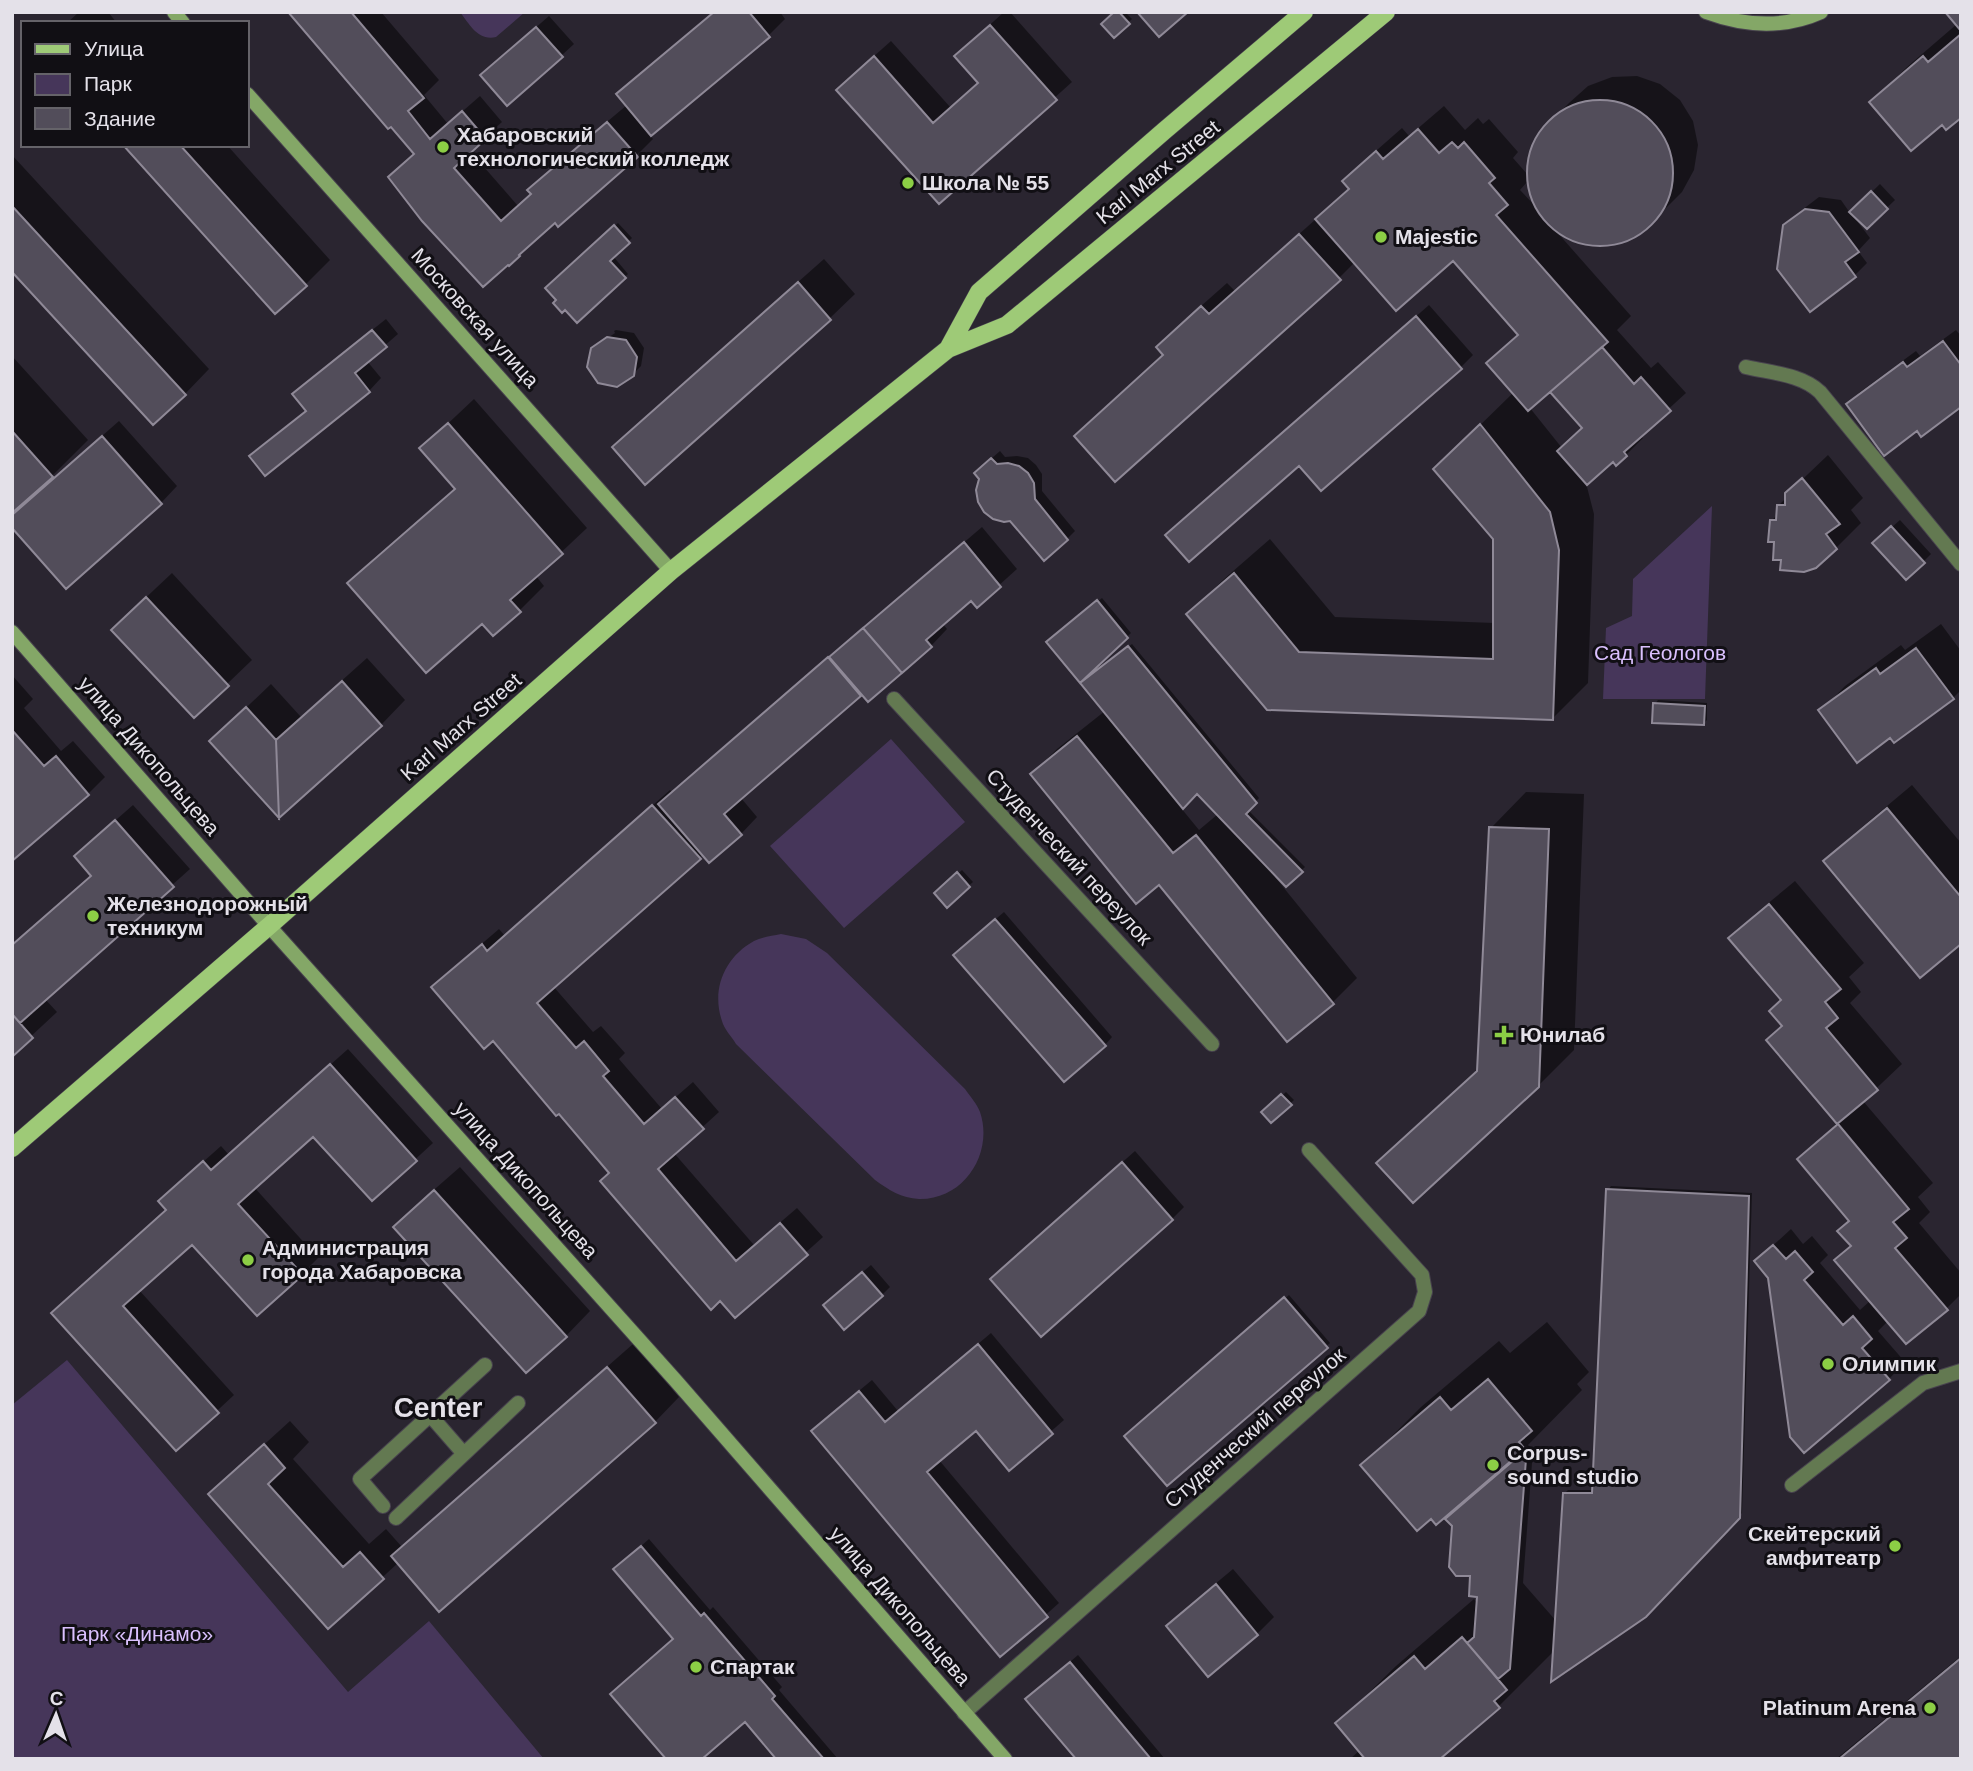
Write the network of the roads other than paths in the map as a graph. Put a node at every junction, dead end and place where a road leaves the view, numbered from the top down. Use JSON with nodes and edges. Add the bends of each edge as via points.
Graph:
{"nodes":[{"id":1,"x":1289,"y":12,"type":"edge"},
{"id":2,"x":1304,"y":12,"type":"edge"},
{"id":3,"x":1706,"y":12,"type":"edge"},
{"id":4,"x":1821,"y":12,"type":"edge"},
{"id":5,"x":1386,"y":13,"type":"edge"},
{"id":6,"x":1247,"y":60,"type":"junction"},
{"id":7,"x":248,"y":95,"type":"edge"},
{"id":8,"x":948,"y":349,"type":"junction"},
{"id":9,"x":1746,"y":367,"type":"dead end"},
{"id":10,"x":1961,"y":564,"type":"edge"},
{"id":11,"x":671,"y":570,"type":"junction"},
{"id":12,"x":12,"y":632,"type":"edge"},
{"id":13,"x":894,"y":699,"type":"dead end"},
{"id":14,"x":269,"y":926,"type":"junction"},
{"id":15,"x":1212,"y":1044,"type":"dead end"},
{"id":16,"x":12,"y":1148,"type":"edge"},
{"id":17,"x":1309,"y":1150,"type":"dead end"},
{"id":18,"x":485,"y":1365,"type":"dead end"},
{"id":19,"x":1961,"y":1371,"type":"edge"},
{"id":20,"x":517,"y":1403,"type":"dead end"},
{"id":21,"x":430,"y":1415,"type":"junction"},
{"id":22,"x":464,"y":1454,"type":"junction"},
{"id":23,"x":1792,"y":1485,"type":"dead end"},
{"id":24,"x":383,"y":1506,"type":"dead end"},
{"id":25,"x":396,"y":1518,"type":"dead end"},
{"id":26,"x":964,"y":1713,"type":"junction"},
{"id":27,"x":1005,"y":1759,"type":"edge"}],
"edges":[{"from":1,"to":6,"type":"main road"},
{"from":2,"to":6,"type":"main road","name":"Karl Marx Street"},
{"from":3,"to":4,"type":"main road","via":[[1760,24],[1793,22]]},
{"from":5,"to":8,"type":"main road","name":"Karl Marx Street","via":[[1007,325]]},
{"from":6,"to":8,"type":"main road","name":"Karl Marx Street","via":[[979,292]]},
{"from":7,"to":11,"type":"main road","name":"Московская улица"},
{"from":8,"to":11,"type":"main road","name":"Karl Marx Street"},
{"from":9,"to":10,"type":"street","via":[[1811,384]]},
{"from":11,"to":14,"type":"main road","name":"Karl Marx Street"},
{"from":12,"to":14,"type":"main road","name":"улица Дикопольцева"},
{"from":13,"to":15,"type":"street","name":"Студенческий переулок"},
{"from":14,"to":16,"type":"main road","name":"Karl Marx Street"},
{"from":14,"to":26,"type":"main road","name":"улица Дикопольцева","via":[[676,1381]]},
{"from":17,"to":26,"type":"street","name":"Студенческий переулок","via":[[1422,1275],[1425,1293],[1419,1311]]},
{"from":18,"to":21,"type":"street"},
{"from":19,"to":23,"type":"street","via":[[1923,1383]]},
{"from":20,"to":22,"type":"street"},
{"from":21,"to":22,"type":"street"},
{"from":21,"to":24,"type":"street","via":[[360,1479]]},
{"from":22,"to":25,"type":"street"},
{"from":26,"to":27,"type":"main road","name":"улица Дикопольцева"}]}
